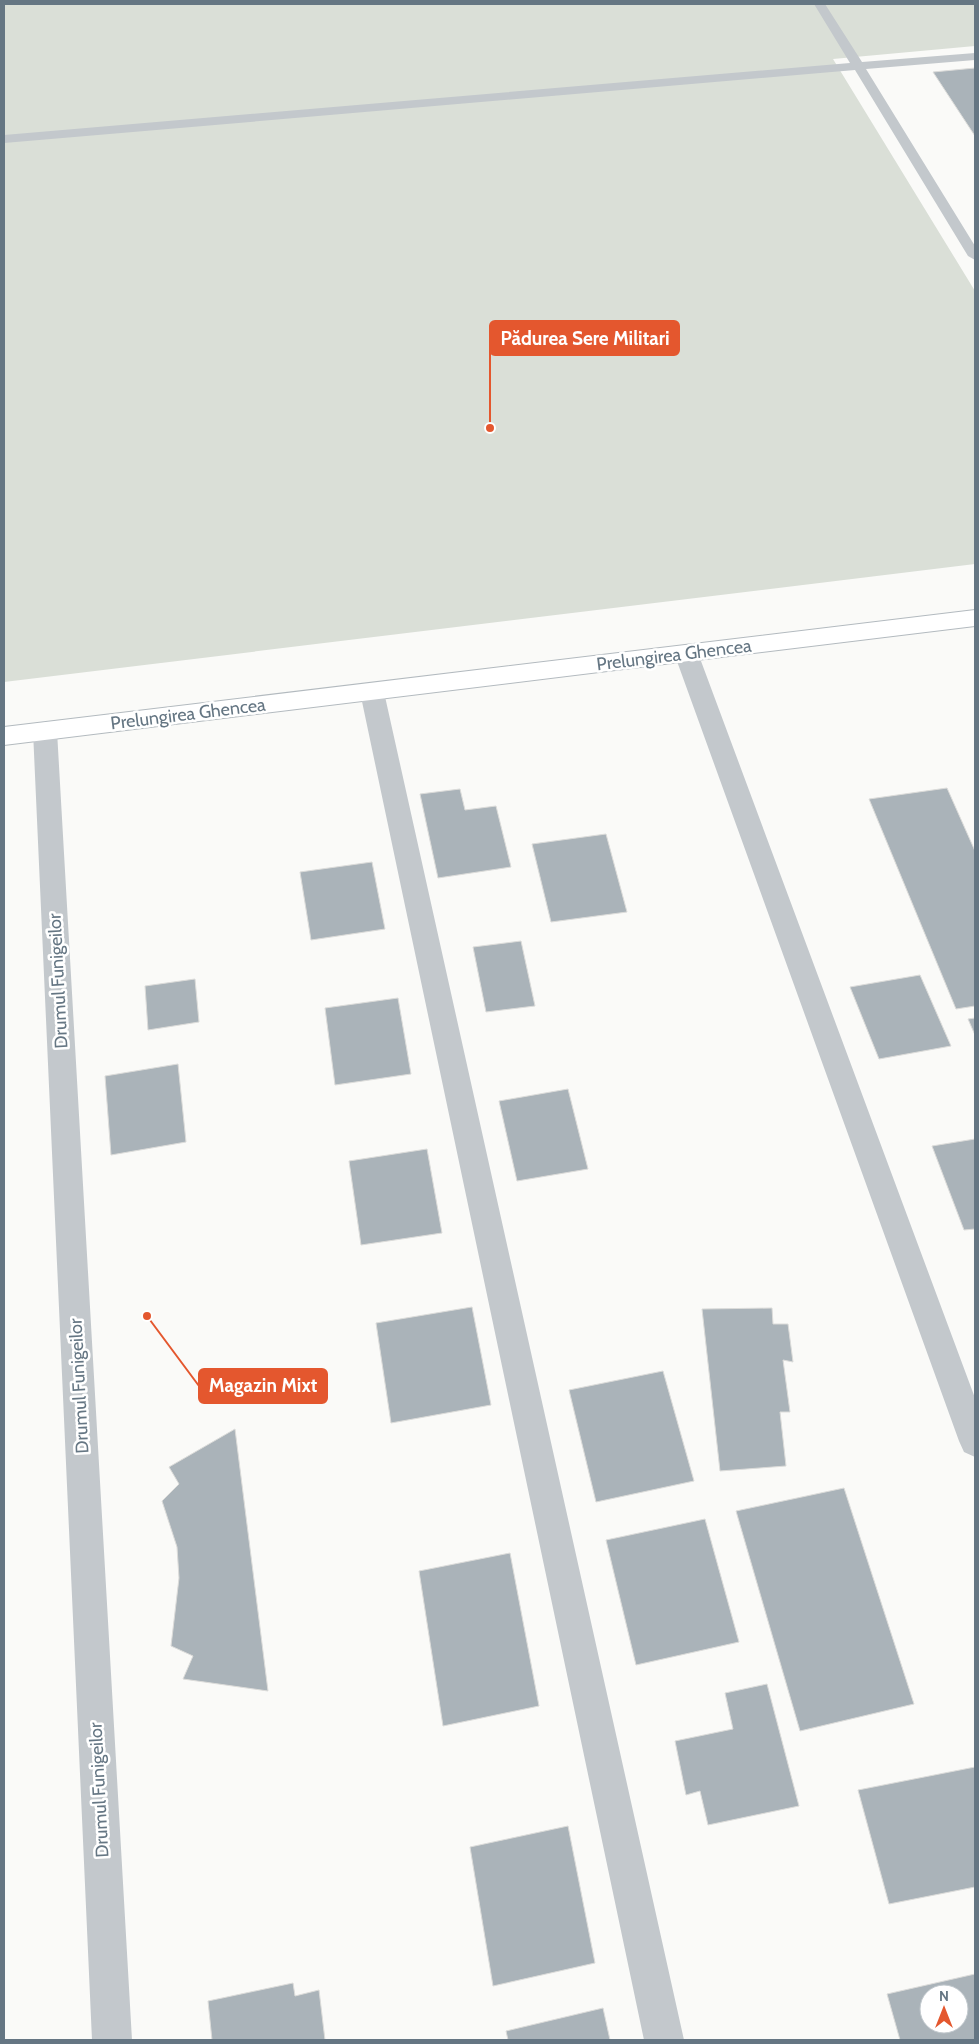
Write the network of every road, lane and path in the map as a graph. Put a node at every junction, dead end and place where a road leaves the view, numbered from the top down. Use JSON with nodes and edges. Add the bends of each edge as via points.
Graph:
{"nodes":[{"id":1,"x":820,"y":4,"type":"edge"},
{"id":2,"x":975,"y":56,"type":"edge"},
{"id":3,"x":858,"y":66,"type":"junction"},
{"id":4,"x":4,"y":139,"type":"edge"},
{"id":5,"x":975,"y":256,"type":"edge"},
{"id":6,"x":975,"y":618,"type":"edge"},
{"id":7,"x":686,"y":653,"type":"junction"},
{"id":8,"x":372,"y":692,"type":"junction"},
{"id":9,"x":45,"y":731,"type":"junction"},
{"id":10,"x":4,"y":736,"type":"edge"},
{"id":11,"x":975,"y":1441,"type":"edge"},
{"id":12,"x":112,"y":2040,"type":"edge"},
{"id":13,"x":664,"y":2040,"type":"edge"}],
"edges":[{"from":1,"to":3,"type":"lane"},
{"from":2,"to":3,"type":"lane"},
{"from":3,"to":4,"type":"lane"},
{"from":3,"to":5,"type":"lane"},
{"from":6,"to":7,"type":"main road","name":"Prelungirea Ghencea"},
{"from":7,"to":8,"type":"main road","name":"Prelungirea Ghencea"},
{"from":7,"to":11,"type":"street"},
{"from":8,"to":9,"type":"main road","name":"Prelungirea Ghencea"},
{"from":8,"to":13,"type":"street"},
{"from":9,"to":10,"type":"main road","name":"Prelungirea Ghencea"},
{"from":9,"to":12,"type":"street","name":"Drumul Funigeilor"}]}
